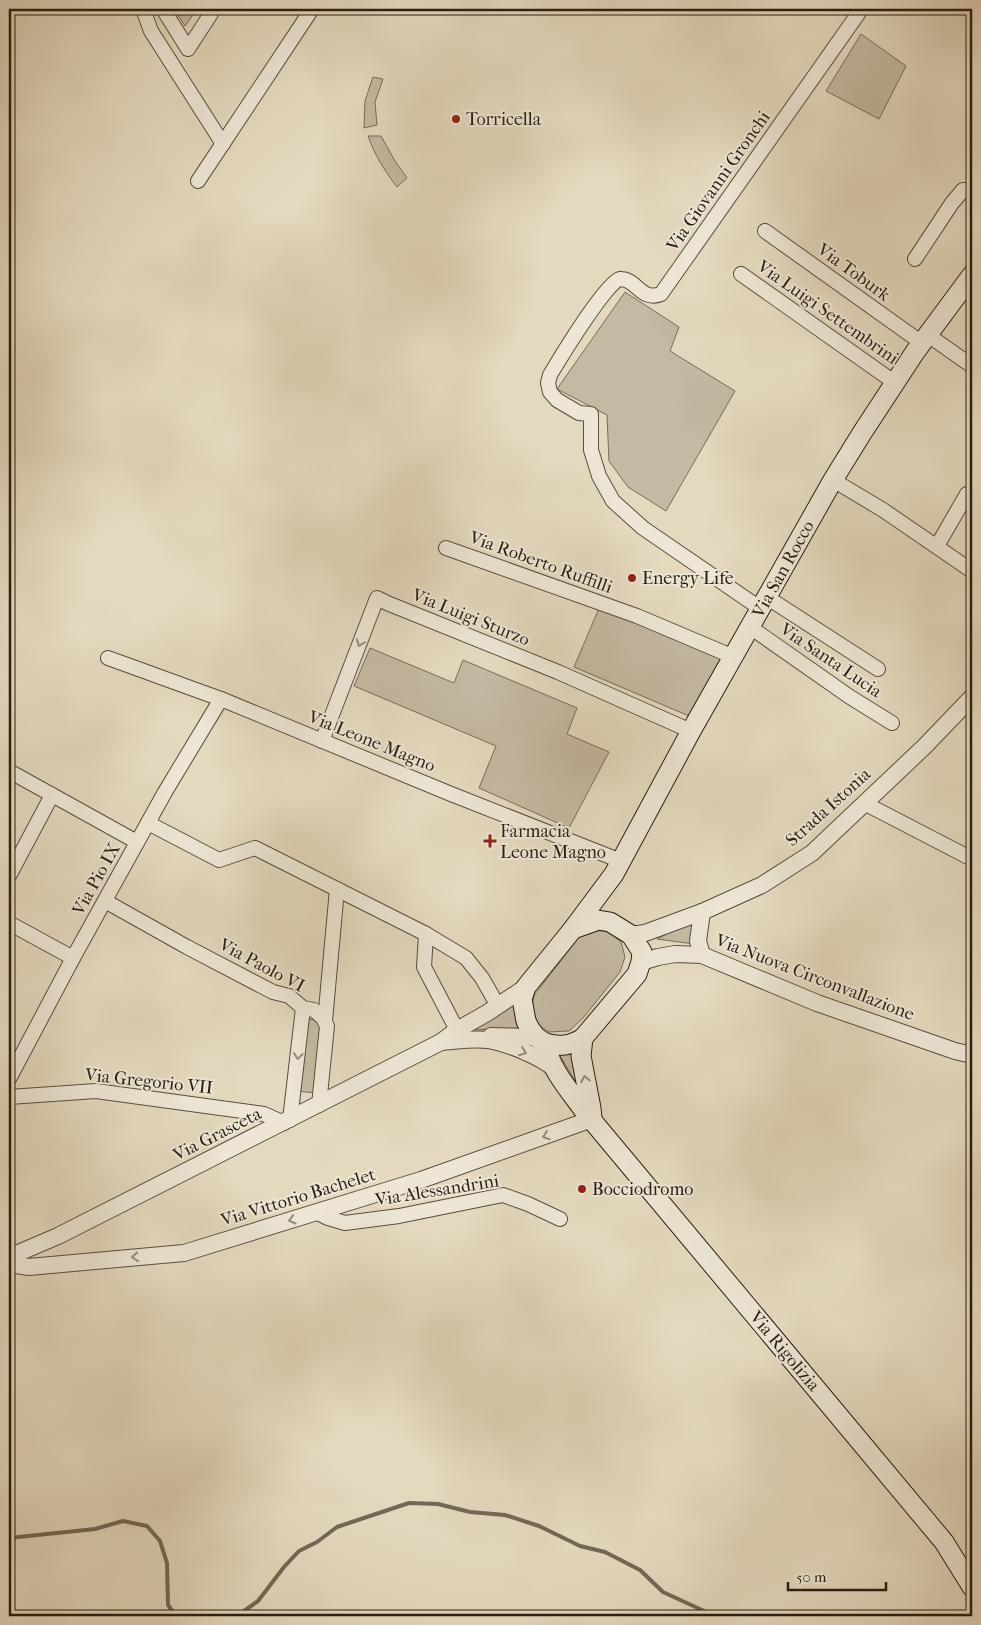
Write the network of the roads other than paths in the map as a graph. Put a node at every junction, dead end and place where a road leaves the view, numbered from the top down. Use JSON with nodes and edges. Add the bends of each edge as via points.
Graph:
{"nodes":[{"id":1,"x":143,"y":9,"type":"edge"},
{"id":2,"x":162,"y":9,"type":"edge"},
{"id":3,"x":214,"y":9,"type":"edge"},
{"id":4,"x":312,"y":9,"type":"edge"},
{"id":5,"x":859,"y":9,"type":"edge"},
{"id":6,"x":222,"y":144,"type":"junction"},
{"id":7,"x":198,"y":181,"type":"dead end"},
{"id":8,"x":972,"y":191,"type":"edge"},
{"id":9,"x":765,"y":231,"type":"dead end"},
{"id":10,"x":916,"y":260,"type":"dead end"},
{"id":11,"x":741,"y":274,"type":"dead end"},
{"id":12,"x":972,"y":275,"type":"edge"},
{"id":13,"x":925,"y":339,"type":"junction"},
{"id":14,"x":972,"y":366,"type":"edge"},
{"id":15,"x":894,"y":382,"type":"junction"},
{"id":16,"x":833,"y":480,"type":"junction"},
{"id":17,"x":967,"y":494,"type":"dead end"},
{"id":18,"x":937,"y":546,"type":"junction"},
{"id":19,"x":446,"y":548,"type":"dead end"},
{"id":20,"x":972,"y":571,"type":"edge"},
{"id":21,"x":764,"y":603,"type":"junction"},
{"id":22,"x":750,"y":627,"type":"junction"},
{"id":23,"x":734,"y":657,"type":"junction"},
{"id":24,"x":108,"y":658,"type":"dead end"},
{"id":25,"x":878,"y":669,"type":"dead end"},
{"id":26,"x":972,"y":697,"type":"edge"},
{"id":27,"x":221,"y":699,"type":"junction"},
{"id":28,"x":892,"y":723,"type":"dead end"},
{"id":29,"x":691,"y":731,"type":"junction"},
{"id":30,"x":322,"y":741,"type":"junction"},
{"id":31,"x":9,"y":771,"type":"edge"},
{"id":32,"x":52,"y":795,"type":"junction"},
{"id":33,"x":864,"y":803,"type":"junction"},
{"id":34,"x":148,"y":823,"type":"junction"},
{"id":35,"x":138,"y":842,"type":"junction"},
{"id":36,"x":972,"y":859,"type":"edge"},
{"id":37,"x":617,"y":868,"type":"junction"},
{"id":38,"x":9,"y":876,"type":"edge"},
{"id":39,"x":337,"y":889,"type":"junction"},
{"id":40,"x":105,"y":901,"type":"junction"},
{"id":41,"x":702,"y":912,"type":"junction"},
{"id":42,"x":610,"y":922,"type":"junction"},
{"id":43,"x":9,"y":923,"type":"edge"},
{"id":44,"x":572,"y":929,"type":"junction"},
{"id":45,"x":426,"y":934,"type":"junction"},
{"id":46,"x":632,"y":935,"type":"junction"},
{"id":47,"x":702,"y":955,"type":"junction"},
{"id":48,"x":73,"y":958,"type":"junction"},
{"id":49,"x":641,"y":962,"type":"junction"},
{"id":50,"x":526,"y":987,"type":"junction"},
{"id":51,"x":498,"y":1006,"type":"junction"},
{"id":52,"x":303,"y":1008,"type":"junction"},
{"id":53,"x":325,"y":1021,"type":"junction"},
{"id":54,"x":457,"y":1030,"type":"junction"},
{"id":55,"x":583,"y":1038,"type":"junction"},
{"id":56,"x":477,"y":1040,"type":"junction"},
{"id":57,"x":540,"y":1040,"type":"junction"},
{"id":58,"x":441,"y":1042,"type":"junction"},
{"id":59,"x":972,"y":1055,"type":"edge"},
{"id":60,"x":555,"y":1069,"type":"junction"},
{"id":61,"x":9,"y":1079,"type":"edge"},
{"id":62,"x":9,"y":1097,"type":"edge"},
{"id":63,"x":319,"y":1105,"type":"junction"},
{"id":64,"x":592,"y":1119,"type":"junction"},
{"id":65,"x":287,"y":1121,"type":"junction"},
{"id":66,"x":318,"y":1212,"type":"junction"},
{"id":67,"x":560,"y":1219,"type":"dead end"},
{"id":68,"x":10,"y":1257,"type":"edge"},
{"id":69,"x":972,"y":1588,"type":"edge"}],
"edges":[{"from":1,"to":6,"type":"street","via":[[151,31]]},
{"from":2,"to":3,"type":"street","via":[[188,49]]},
{"from":4,"to":6,"type":"street"},
{"from":5,"to":21,"type":"street","name":"Via Giovanni Gronchi","via":[[662,294],[647,295],[620,279],[613,283],[587,316],[548,383],[557,400],[579,413],[591,414],[591,450],[599,476],[613,501],[642,528]]},
{"from":6,"to":7,"type":"street"},
{"from":8,"to":10,"type":"street","via":[[963,190],[952,203]]},
{"from":9,"to":13,"type":"street","name":"Via Toburk"},
{"from":11,"to":15,"type":"street","name":"Via Luigi Settembrini"},
{"from":12,"to":13,"type":"main road","name":"Via San Rocco"},
{"from":13,"to":14,"type":"street","name":"Via Toburk"},
{"from":13,"to":15,"type":"main road","name":"Via San Rocco"},
{"from":15,"to":16,"type":"main road","name":"Via San Rocco"},
{"from":16,"to":18,"type":"street"},
{"from":16,"to":21,"type":"main road","name":"Via San Rocco"},
{"from":17,"to":18,"type":"street"},
{"from":18,"to":20,"type":"street"},
{"from":19,"to":23,"type":"street","name":"Via Roberto Ruffilli","via":[[637,616]]},
{"from":21,"to":22,"type":"main road","name":"Via San Rocco"},
{"from":21,"to":25,"type":"street"},
{"from":22,"to":23,"type":"main road","name":"Via San Rocco"},
{"from":22,"to":28,"type":"street","name":"Via Santa Lucia"},
{"from":23,"to":29,"type":"main road","name":"Via San Rocco"},
{"from":24,"to":27,"type":"street","name":"Via Leone Magno"},
{"from":26,"to":33,"type":"street","name":"Strada Istonia"},
{"from":27,"to":30,"type":"street","name":"Via Leone Magno"},
{"from":27,"to":34,"type":"street","name":"Via Pio IX"},
{"from":29,"to":30,"type":"street","name":"Via Luigi Sturzo","one_way":true,"via":[[377,598]]},
{"from":29,"to":37,"type":"main road","name":"Via San Rocco"},
{"from":30,"to":37,"type":"street","name":"Via Leone Magno"},
{"from":31,"to":32,"type":"street"},
{"from":32,"to":35,"type":"street"},
{"from":32,"to":38,"type":"street"},
{"from":33,"to":36,"type":"street"},
{"from":33,"to":41,"type":"street","name":"Strada Istonia","via":[[812,853],[762,885]]},
{"from":34,"to":35,"type":"street","name":"Via Pio IX"},
{"from":34,"to":39,"type":"street","via":[[219,860],[255,848]]},
{"from":35,"to":40,"type":"street","name":"Via Pio IX"},
{"from":37,"to":42,"type":"main road","via":[[609,901]]},
{"from":37,"to":44,"type":"main road"},
{"from":39,"to":45,"type":"street"},
{"from":39,"to":53,"type":"street","name":"Via Paolo VI"},
{"from":40,"to":48,"type":"street","name":"Via Pio IX"},
{"from":40,"to":52,"type":"street","name":"Via Paolo VI","via":[[273,992],[288,996]]},
{"from":41,"to":46,"type":"street","name":"Strada Istonia"},
{"from":41,"to":47,"type":"street","via":[[698,940]]},
{"from":42,"to":44,"type":"main road","via":[[598,920]]},
{"from":42,"to":46,"type":"main road"},
{"from":43,"to":48,"type":"street"},
{"from":44,"to":50,"type":"main road"},
{"from":45,"to":51,"type":"street","via":[[466,958]]},
{"from":45,"to":54,"type":"street","via":[[424,967]]},
{"from":46,"to":49,"type":"main road","via":[[642,952]]},
{"from":47,"to":49,"type":"street","name":"Via Nuova Circonvallazione","via":[[675,954]]},
{"from":47,"to":59,"type":"street","name":"Via Nuova Circonvallazione","via":[[817,1003]]},
{"from":48,"to":61,"type":"street","name":"Via Pio IX"},
{"from":49,"to":55,"type":"main road","via":[[637,974]]},
{"from":50,"to":51,"type":"street"},
{"from":50,"to":57,"type":"main road","via":[[522,999],[526,1021]]},
{"from":51,"to":54,"type":"street"},
{"from":52,"to":53,"type":"street","via":[[314,1010]]},
{"from":52,"to":65,"type":"street","name":"Via Paolo VI","one_way":true},
{"from":53,"to":63,"type":"street","name":"Via Paolo VI"},
{"from":54,"to":58,"type":"street"},
{"from":55,"to":57,"type":"main road","via":[[564,1046]]},
{"from":64,"to":55,"type":"main road","one_way":true,"via":[[581,1056]]},
{"from":56,"to":57,"type":"street","via":[[495,1035]]},
{"from":56,"to":58,"type":"street"},
{"from":56,"to":60,"type":"street","one_way":true,"via":[[502,1044],[544,1060]]},
{"from":57,"to":60,"type":"main road","name":"Via Rigolizia"},
{"from":58,"to":63,"type":"street","name":"Via Grasceta"},
{"from":60,"to":64,"type":"main road","name":"Via Rigolizia"},
{"from":62,"to":65,"type":"street","name":"Via Gregorio VII","via":[[96,1091],[264,1114]]},
{"from":63,"to":65,"type":"street","name":"Via Grasceta"},
{"from":64,"to":66,"type":"street","name":"Via Vittorio Bachelet","one_way":true},
{"from":64,"to":69,"type":"main road","name":"Via Rigolizia","via":[[944,1542]]},
{"from":65,"to":68,"type":"street","name":"Via Grasceta"},
{"from":66,"to":67,"type":"street","name":"Via Alessandrini","via":[[345,1222],[399,1216],[503,1195]]},
{"from":66,"to":68,"type":"street","name":"Via Vittorio Bachelet","one_way":true,"via":[[184,1253],[29,1267],[16,1265]]}]}
